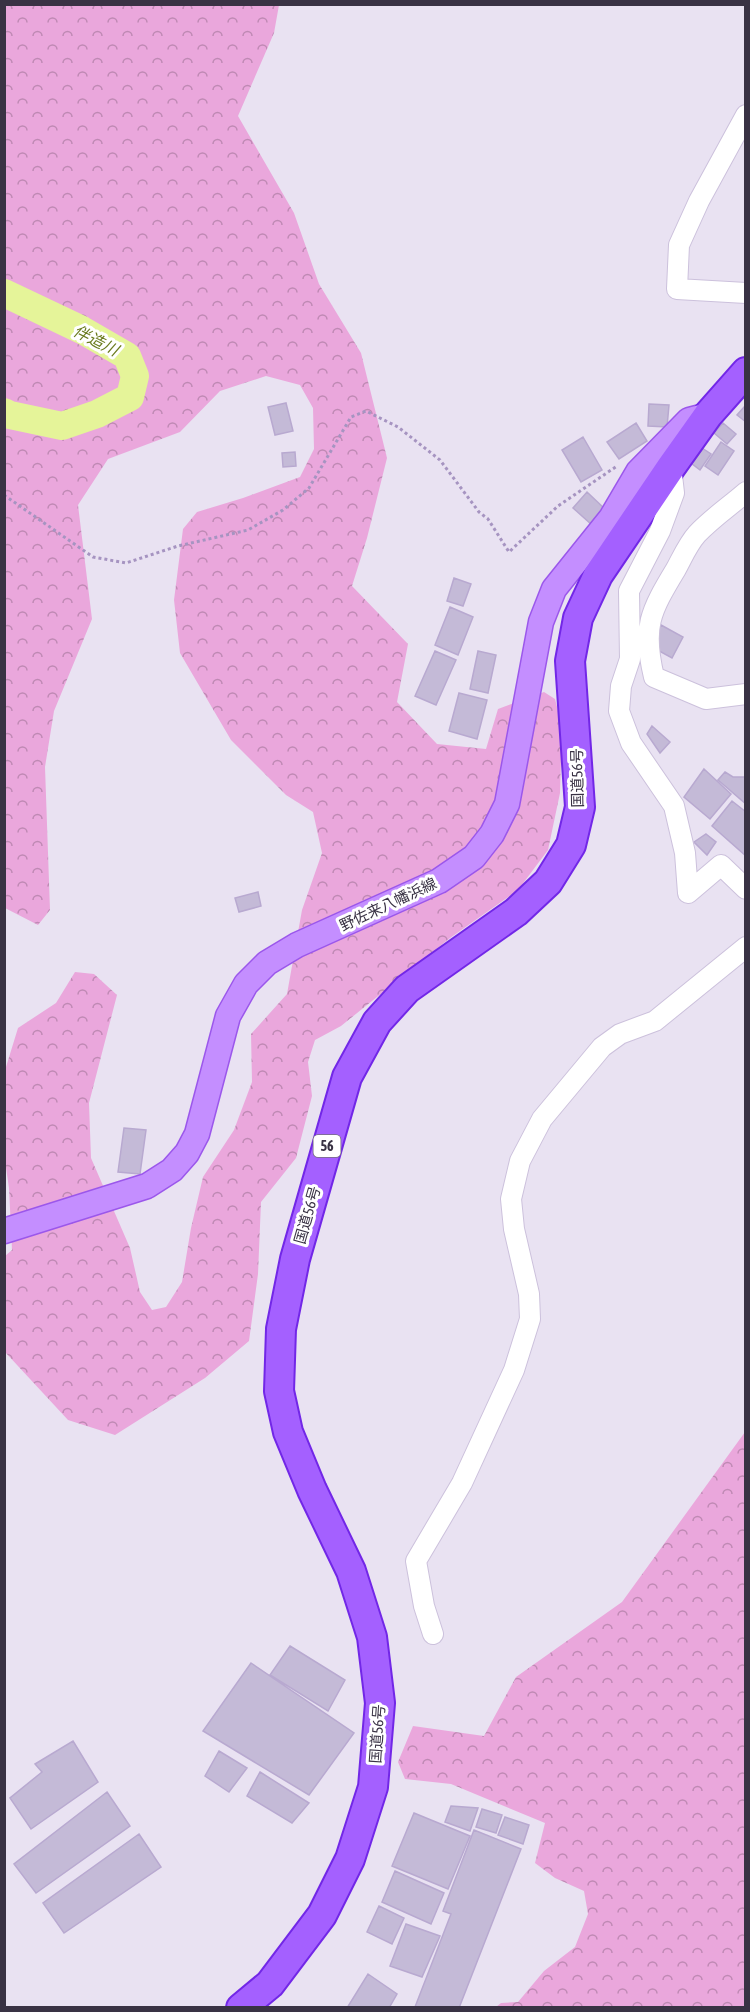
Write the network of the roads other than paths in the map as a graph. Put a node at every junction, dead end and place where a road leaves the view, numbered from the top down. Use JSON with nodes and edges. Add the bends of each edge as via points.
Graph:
{"nodes":[{"id":1,"x":746,"y":115,"type":"edge"},
{"id":2,"x":746,"y":293,"type":"edge"},
{"id":3,"x":746,"y":372,"type":"edge"},
{"id":4,"x":708,"y":415,"type":"junction"},
{"id":5,"x":671,"y":467,"type":"junction"},
{"id":6,"x":746,"y":492,"type":"edge"},
{"id":7,"x":746,"y":694,"type":"edge"},
{"id":8,"x":746,"y":889,"type":"edge"},
{"id":9,"x":746,"y":947,"type":"edge"},
{"id":10,"x":4,"y":1231,"type":"edge"},
{"id":11,"x":433,"y":1634,"type":"dead end"},
{"id":12,"x":241,"y":2007,"type":"edge"}],
"edges":[{"from":1,"to":2,"type":"street","via":[[679,245],[677,290]]},
{"from":3,"to":4,"type":"highway","name":"国道56号","number":"56"},
{"from":4,"to":5,"type":"highway","name":"国道56号","number":"56"},
{"from":4,"to":10,"type":"main road","name":"野佐来八幡浜線","via":[[689,420],[638,472],[611,519],[554,589],[541,622],[507,804],[492,834],[474,856],[439,881],[297,945],[267,963],[246,984],[228,1016],[197,1134],[172,1170],[147,1186]]},
{"from":5,"to":8,"type":"street","via":[[674,493],[660,531],[629,591],[630,659],[621,686],[620,711],[630,743],[674,806],[685,853],[688,893],[721,865]]},
{"from":5,"to":12,"type":"highway","name":"国道56号","number":"56","via":[[598,575],[578,618],[570,661],[580,807],[571,845],[548,882],[516,912],[407,989],[377,1022],[347,1077],[295,1258],[281,1329],[279,1392],[288,1432],[351,1570],[372,1637],[380,1703],[373,1787],[351,1859],[322,1915],[270,1984]]},
{"from":6,"to":7,"type":"street","via":[[695,537],[649,622],[648,652],[654,677],[676,687],[706,699]]},
{"from":9,"to":11,"type":"street","via":[[655,1021],[620,1034],[602,1047],[542,1119],[520,1161],[511,1198],[530,1319],[514,1370],[462,1483],[416,1561]]}]}
